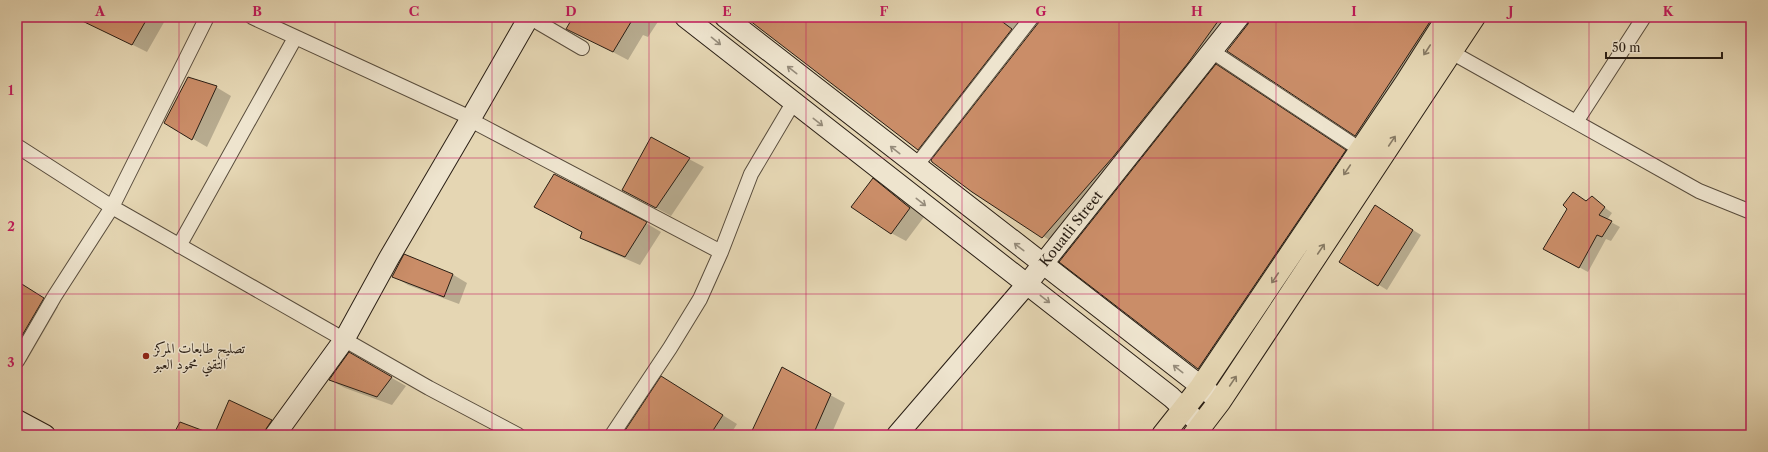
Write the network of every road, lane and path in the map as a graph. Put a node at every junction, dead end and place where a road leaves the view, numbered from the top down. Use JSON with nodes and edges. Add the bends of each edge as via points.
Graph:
{"nodes":[{"id":1,"x":207,"y":17,"type":"edge"},
{"id":2,"x":252,"y":17,"type":"edge"},
{"id":3,"x":529,"y":17,"type":"edge"},
{"id":4,"x":685,"y":17,"type":"edge"},
{"id":5,"x":725,"y":17,"type":"edge"},
{"id":6,"x":1032,"y":17,"type":"edge"},
{"id":7,"x":1239,"y":17,"type":"edge"},
{"id":8,"x":1448,"y":17,"type":"edge"},
{"id":9,"x":1474,"y":17,"type":"edge"},
{"id":10,"x":1644,"y":17,"type":"edge"},
{"id":11,"x":295,"y":38,"type":"junction"},
{"id":12,"x":582,"y":48,"type":"dead end"},
{"id":13,"x":1213,"y":52,"type":"junction"},
{"id":14,"x":1451,"y":52,"type":"junction"},
{"id":15,"x":793,"y":103,"type":"junction"},
{"id":16,"x":472,"y":118,"type":"junction"},
{"id":17,"x":1576,"y":122,"type":"junction"},
{"id":18,"x":17,"y":146,"type":"edge"},
{"id":19,"x":1361,"y":150,"type":"junction"},
{"id":20,"x":916,"y":166,"type":"junction"},
{"id":21,"x":112,"y":207,"type":"junction"},
{"id":22,"x":1751,"y":212,"type":"edge"},
{"id":23,"x":179,"y":246,"type":"junction"},
{"id":24,"x":721,"y":252,"type":"junction"},
{"id":25,"x":1042,"y":264,"type":"junction"},
{"id":26,"x":1027,"y":284,"type":"junction"},
{"id":27,"x":344,"y":340,"type":"junction"},
{"id":28,"x":17,"y":361,"type":"edge"},
{"id":29,"x":1201,"y":387,"type":"junction"},
{"id":30,"x":1220,"y":401,"type":"junction"},
{"id":31,"x":1185,"y":409,"type":"junction"},
{"id":32,"x":17,"y":420,"type":"edge"},
{"id":33,"x":1198,"y":430,"type":"edge"},
{"id":34,"x":46,"y":435,"type":"edge"},
{"id":35,"x":275,"y":435,"type":"edge"},
{"id":36,"x":518,"y":435,"type":"edge"},
{"id":37,"x":612,"y":435,"type":"edge"},
{"id":38,"x":897,"y":435,"type":"edge"},
{"id":39,"x":1163,"y":435,"type":"edge"}],
"edges":[{"from":1,"to":21,"type":"street"},
{"from":2,"to":11,"type":"street"},
{"from":3,"to":12,"type":"street"},
{"from":3,"to":16,"type":"main road"},
{"from":4,"to":15,"type":"main road","one_way":true},
{"from":20,"to":5,"type":"main road","one_way":true},
{"from":6,"to":20,"type":"street"},
{"from":7,"to":13,"type":"main road","name":"Kouatli Street"},
{"from":8,"to":19,"type":"main road","one_way":true},
{"from":9,"to":14,"type":"main road"},
{"from":10,"to":17,"type":"street"},
{"from":11,"to":16,"type":"street"},
{"from":11,"to":23,"type":"street"},
{"from":13,"to":19,"type":"street"},
{"from":13,"to":25,"type":"main road","name":"Kouatli Street"},
{"from":14,"to":17,"type":"street"},
{"from":30,"to":14,"type":"main road","one_way":true},
{"from":15,"to":24,"type":"street","via":[[751,174]]},
{"from":15,"to":26,"type":"main road","one_way":true},
{"from":16,"to":24,"type":"street","via":[[478,124]]},
{"from":16,"to":27,"type":"main road"},
{"from":17,"to":22,"type":"street","via":[[1699,191]]},
{"from":18,"to":21,"type":"street"},
{"from":19,"to":29,"type":"main road","one_way":true},
{"from":25,"to":20,"type":"main road","one_way":true},
{"from":21,"to":23,"type":"street"},
{"from":21,"to":28,"type":"street","via":[[54,297]]},
{"from":23,"to":27,"type":"street"},
{"from":24,"to":37,"type":"street","via":[[692,311],[670,348]]},
{"from":25,"to":26,"type":"main road","name":"Kouatli Street"},
{"from":29,"to":25,"type":"main road","one_way":true},
{"from":26,"to":31,"type":"main road","one_way":true},
{"from":26,"to":38,"type":"main road","name":"Kouatli Street"},
{"from":27,"to":35,"type":"main road"},
{"from":27,"to":36,"type":"street"},
{"from":29,"to":30,"type":"main road"},
{"from":29,"to":31,"type":"main road"},
{"from":30,"to":33,"type":"main road"},
{"from":31,"to":33,"type":"main road"},
{"from":31,"to":39,"type":"main road"},
{"from":32,"to":34,"type":"main road"}]}
